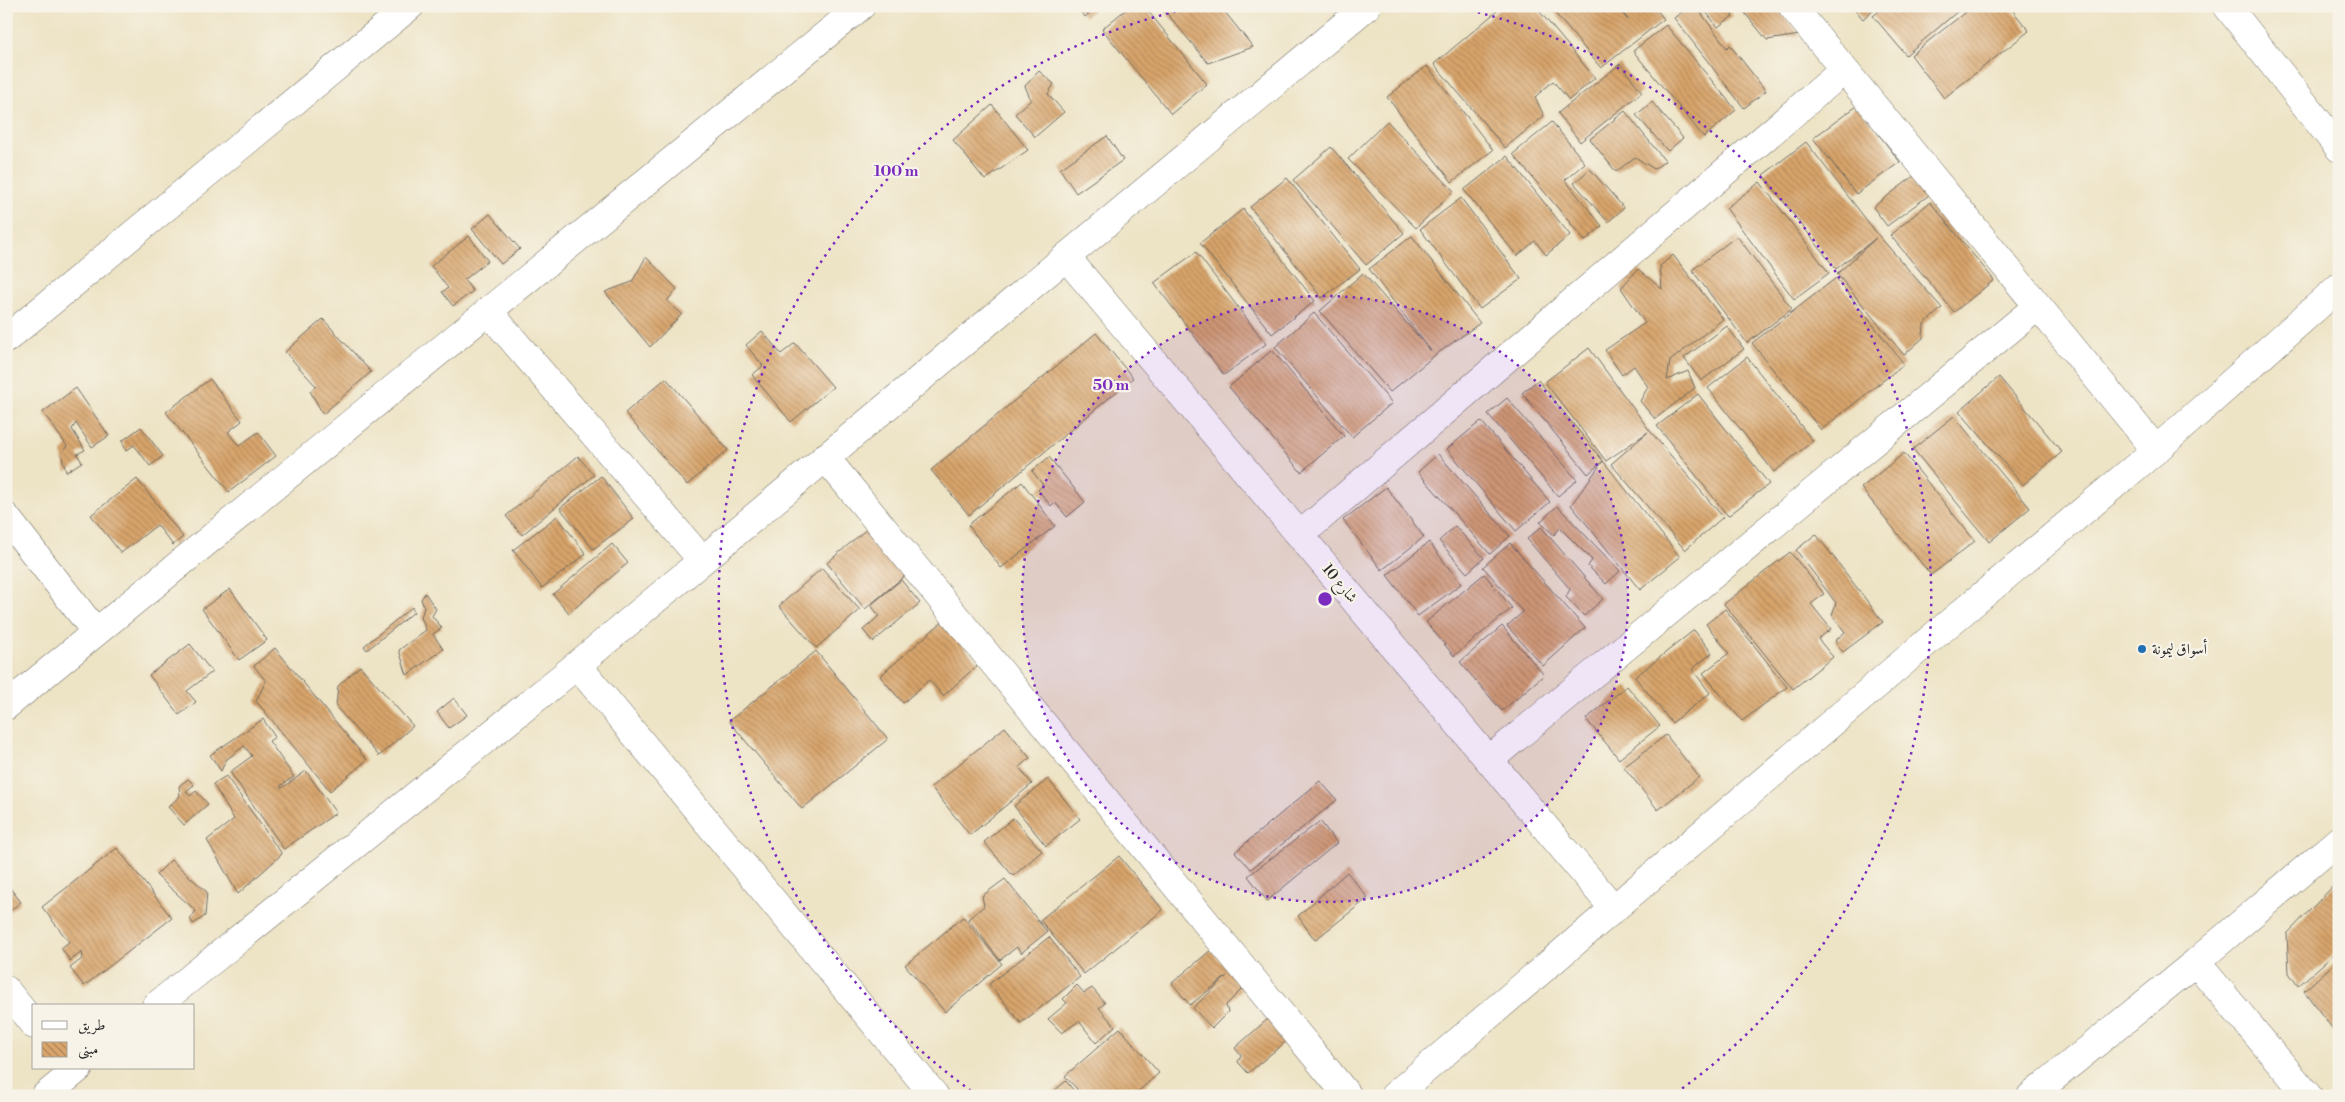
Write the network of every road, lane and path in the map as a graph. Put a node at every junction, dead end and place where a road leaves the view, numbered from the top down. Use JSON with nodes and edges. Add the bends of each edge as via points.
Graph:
{"nodes":[{"id":1,"x":410,"y":6,"type":"edge"},
{"id":2,"x":862,"y":6,"type":"edge"},
{"id":3,"x":1792,"y":6,"type":"edge"},
{"id":4,"x":1364,"y":7,"type":"edge"},
{"id":5,"x":2231,"y":7,"type":"edge"},
{"id":6,"x":1844,"y":70,"type":"junction"},
{"id":7,"x":2339,"y":148,"type":"edge"},
{"id":8,"x":1066,"y":257,"type":"junction"},
{"id":9,"x":2339,"y":287,"type":"edge"},
{"id":10,"x":2038,"y":306,"type":"junction"},
{"id":11,"x":488,"y":311,"type":"junction"},
{"id":12,"x":6,"y":339,"type":"edge"},
{"id":13,"x":2156,"y":450,"type":"junction"},
{"id":14,"x":826,"y":457,"type":"junction"},
{"id":15,"x":6,"y":517,"type":"edge"},
{"id":16,"x":1300,"y":535,"type":"junction"},
{"id":17,"x":702,"y":560,"type":"junction"},
{"id":18,"x":96,"y":632,"type":"junction"},
{"id":19,"x":577,"y":665,"type":"junction"},
{"id":20,"x":6,"y":706,"type":"edge"},
{"id":21,"x":1489,"y":760,"type":"junction"},
{"id":22,"x":2339,"y":840,"type":"edge"},
{"id":23,"x":1614,"y":910,"type":"junction"},
{"id":24,"x":2196,"y":962,"type":"junction"},
{"id":25,"x":6,"y":990,"type":"edge"},
{"id":26,"x":158,"y":1004,"type":"edge"},
{"id":27,"x":32,"y":1022,"type":"edge"},
{"id":28,"x":73,"y":1070,"type":"edge"},
{"id":29,"x":45,"y":1096,"type":"edge"},
{"id":30,"x":935,"y":1096,"type":"edge"},
{"id":31,"x":1348,"y":1096,"type":"edge"},
{"id":32,"x":1394,"y":1096,"type":"edge"},
{"id":33,"x":2031,"y":1096,"type":"edge"},
{"id":34,"x":2308,"y":1096,"type":"edge"}],
"edges":[{"from":1,"to":12,"type":"street"},
{"from":2,"to":11,"type":"street"},
{"from":3,"to":6,"type":"street"},
{"from":4,"to":8,"type":"street"},
{"from":5,"to":7,"type":"street"},
{"from":6,"to":10,"type":"street"},
{"from":6,"to":16,"type":"street"},
{"from":8,"to":14,"type":"street"},
{"from":8,"to":16,"type":"street","name":"شارع 10"},
{"from":9,"to":13,"type":"street"},
{"from":10,"to":13,"type":"street"},
{"from":10,"to":21,"type":"street"},
{"from":11,"to":17,"type":"street"},
{"from":11,"to":18,"type":"street"},
{"from":13,"to":23,"type":"street"},
{"from":14,"to":17,"type":"street"},
{"from":14,"to":31,"type":"street"},
{"from":15,"to":18,"type":"street"},
{"from":16,"to":21,"type":"street","name":"شارع 10"},
{"from":17,"to":19,"type":"street"},
{"from":18,"to":20,"type":"street"},
{"from":19,"to":26,"type":"street"},
{"from":19,"to":30,"type":"street"},
{"from":21,"to":23,"type":"street","name":"شارع 10"},
{"from":22,"to":24,"type":"street"},
{"from":23,"to":32,"type":"street"},
{"from":24,"to":33,"type":"street"},
{"from":24,"to":34,"type":"street"},
{"from":25,"to":27,"type":"street"},
{"from":28,"to":29,"type":"street"}]}
